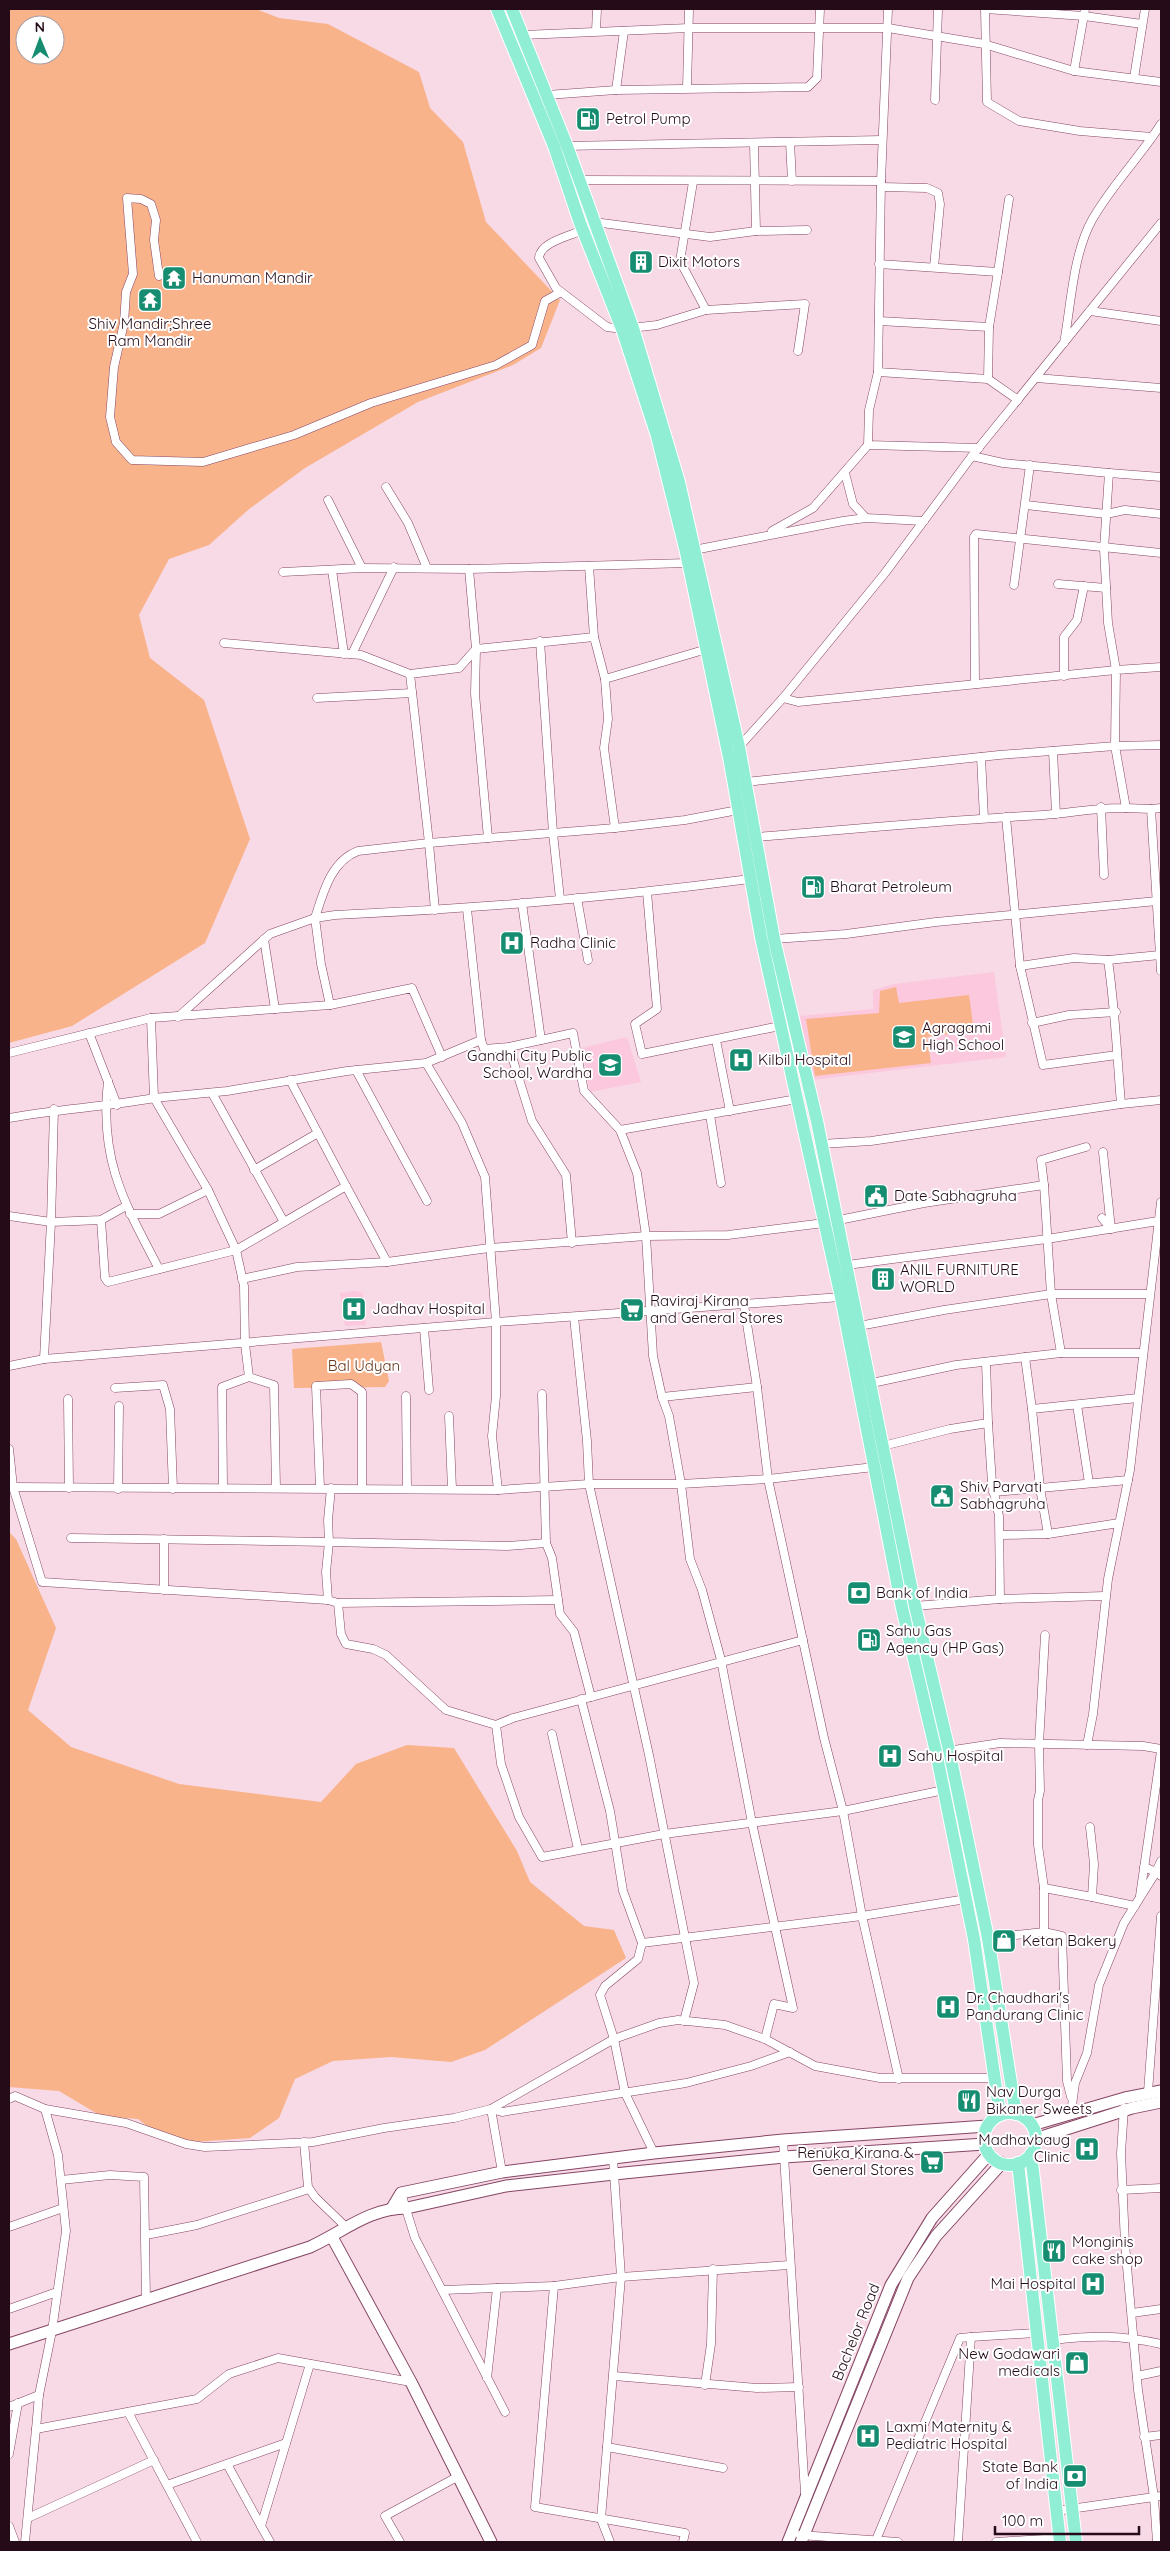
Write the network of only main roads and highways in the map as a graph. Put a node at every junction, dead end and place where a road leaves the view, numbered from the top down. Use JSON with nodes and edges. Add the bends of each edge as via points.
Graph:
{"nodes":[{"id":1,"x":497,"y":9,"type":"edge"},
{"id":2,"x":512,"y":9,"type":"edge"},
{"id":3,"x":560,"y":146,"type":"junction"},
{"id":4,"x":628,"y":328,"type":"junction"},
{"id":5,"x":1016,"y":2114,"type":"junction"},
{"id":6,"x":1000,"y":2115,"type":"junction"},
{"id":7,"x":1031,"y":2154,"type":"junction"},
{"id":8,"x":1018,"y":2163,"type":"junction"},
{"id":9,"x":1060,"y":2540,"type":"edge"},
{"id":10,"x":1076,"y":2542,"type":"edge"}],
"edges":[{"from":1,"to":3,"type":"main road"},
{"from":2,"to":3,"type":"main road","via":[[547,95]]},
{"from":3,"to":4,"type":"main road","via":[[578,180],[594,222]]},
{"from":3,"to":4,"type":"main road","via":[[583,230]]},
{"from":4,"to":5,"type":"main road","via":[[677,476],[739,747],[774,939],[872,1382],[915,1606],[988,1938]]},
{"from":4,"to":6,"type":"main road","via":[[707,649],[780,1026],[841,1297],[902,1608],[966,1899]]},
{"from":5,"to":6,"type":"main road"},
{"from":5,"to":7,"type":"main road","via":[[1027,2119],[1032,2126],[1036,2139]]},
{"from":6,"to":8,"type":"main road","via":[[987,2126],[987,2149],[1002,2163]]},
{"from":7,"to":8,"type":"main road"},
{"from":7,"to":10,"type":"main road"},
{"from":8,"to":9,"type":"main road"}]}
